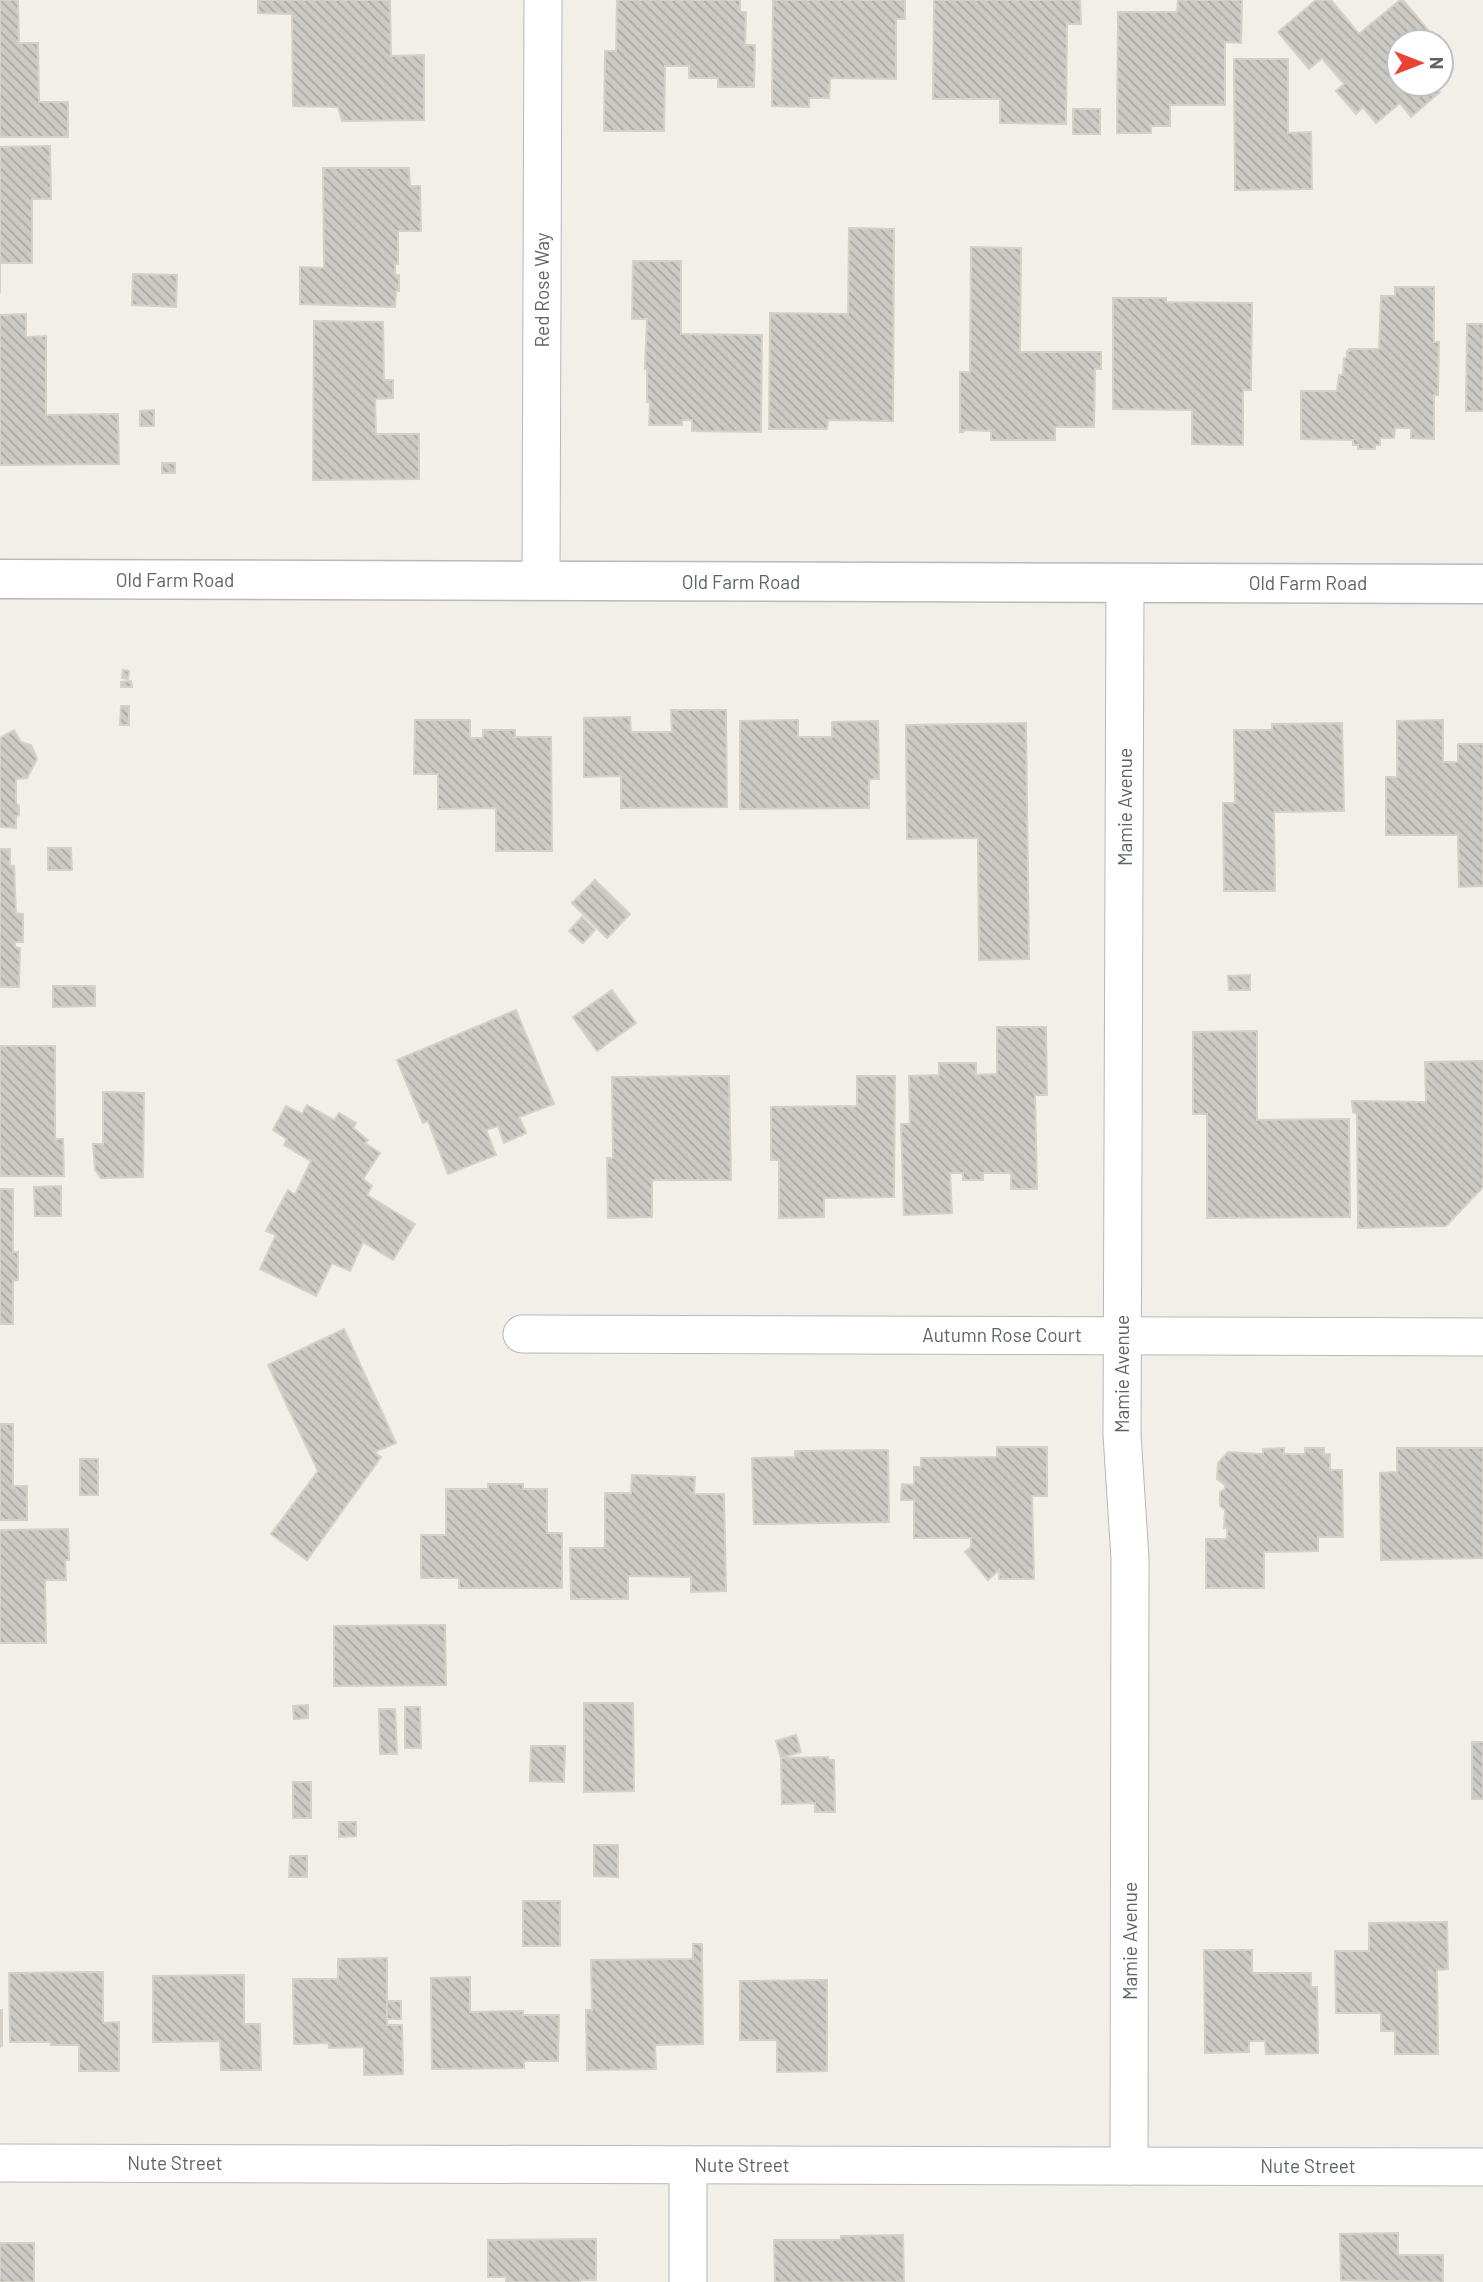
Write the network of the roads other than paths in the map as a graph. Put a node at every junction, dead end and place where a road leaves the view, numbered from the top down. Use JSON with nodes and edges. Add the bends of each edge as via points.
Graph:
{"nodes":[{"id":1,"x":543,"y":0,"type":"edge"},
{"id":2,"x":0,"y":579,"type":"edge"},
{"id":3,"x":541,"y":581,"type":"junction"},
{"id":4,"x":1125,"y":583,"type":"junction"},
{"id":5,"x":1483,"y":584,"type":"edge"},
{"id":6,"x":522,"y":1334,"type":"dead end"},
{"id":7,"x":1122,"y":1336,"type":"junction"},
{"id":8,"x":1483,"y":1337,"type":"edge"},
{"id":9,"x":0,"y":2163,"type":"edge"},
{"id":10,"x":688,"y":2165,"type":"junction"},
{"id":11,"x":1129,"y":2166,"type":"junction"},
{"id":12,"x":1483,"y":2167,"type":"edge"},
{"id":13,"x":688,"y":2282,"type":"edge"}],
"edges":[{"from":1,"to":3,"type":"street","name":"Red Rose Way"},
{"from":2,"to":3,"type":"street","name":"Old Farm Road"},
{"from":3,"to":4,"type":"street","name":"Old Farm Road"},
{"from":4,"to":5,"type":"street","name":"Old Farm Road"},
{"from":4,"to":7,"type":"street","name":"Mamie Avenue"},
{"from":6,"to":7,"type":"street","name":"Autumn Rose Court"},
{"from":7,"to":8,"type":"street","name":"Autumn Rose Court"},
{"from":7,"to":11,"type":"street","name":"Mamie Avenue","via":[[1122,1435],[1130,1558]]},
{"from":9,"to":10,"type":"street","name":"Nute Street"},
{"from":10,"to":11,"type":"street","name":"Nute Street"},
{"from":10,"to":13,"type":"street"},
{"from":11,"to":12,"type":"street","name":"Nute Street"}]}
